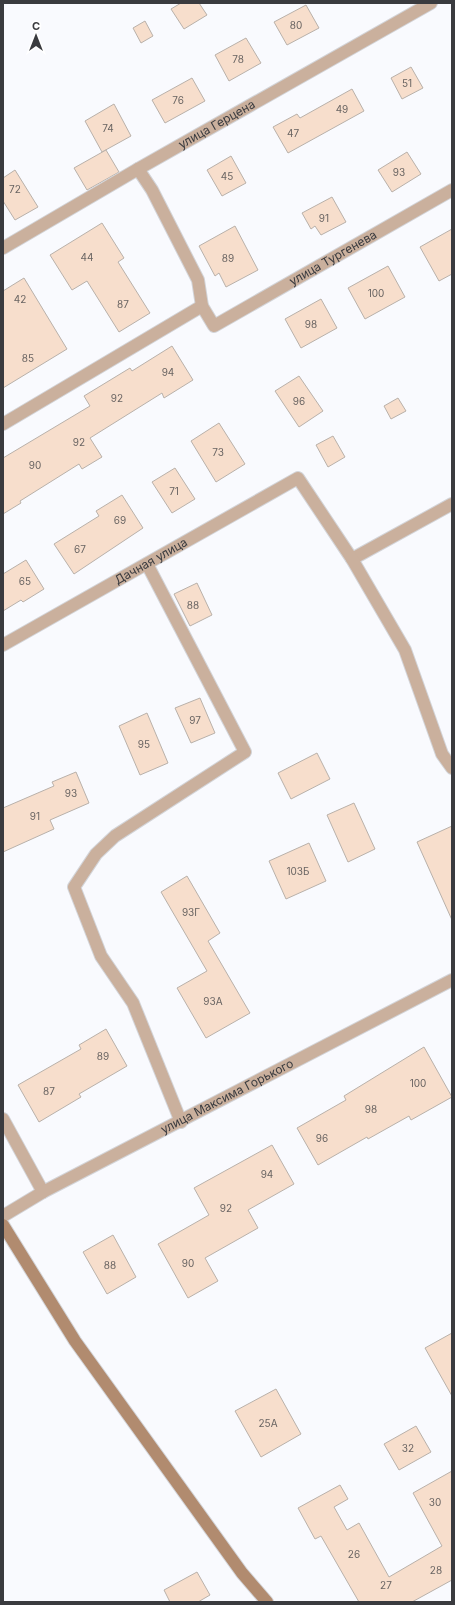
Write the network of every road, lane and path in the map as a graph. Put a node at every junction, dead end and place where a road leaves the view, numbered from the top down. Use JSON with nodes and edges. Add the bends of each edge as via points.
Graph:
{"nodes":[{"id":1,"x":431,"y":3,"type":"edge"},
{"id":2,"x":138,"y":169,"type":"junction"},
{"id":3,"x":452,"y":190,"type":"edge"},
{"id":4,"x":3,"y":248,"type":"edge"},
{"id":5,"x":202,"y":306,"type":"junction"},
{"id":6,"x":3,"y":424,"type":"edge"},
{"id":7,"x":452,"y":504,"type":"edge"},
{"id":8,"x":352,"y":559,"type":"junction"},
{"id":9,"x":147,"y":564,"type":"junction"},
{"id":10,"x":3,"y":645,"type":"edge"},
{"id":11,"x":452,"y":768,"type":"edge"},
{"id":12,"x":452,"y":980,"type":"edge"},
{"id":13,"x":3,"y":1119,"type":"edge"},
{"id":14,"x":181,"y":1122,"type":"junction"},
{"id":15,"x":43,"y":1192,"type":"junction"},
{"id":16,"x":3,"y":1216,"type":"edge"},
{"id":17,"x":3,"y":1225,"type":"edge"},
{"id":18,"x":267,"y":1602,"type":"edge"}],
"edges":[{"from":1,"to":2,"type":"street","name":"улица Герцена"},
{"from":2,"to":4,"type":"street","name":"улица Герцена"},
{"from":2,"to":5,"type":"street","via":[[152,190],[198,280]]},
{"from":3,"to":5,"type":"street","name":"улица Тургенева","via":[[214,326]]},
{"from":5,"to":6,"type":"street"},
{"from":7,"to":8,"type":"street"},
{"from":8,"to":9,"type":"street","name":"Дачная улица","via":[[298,478]]},
{"from":8,"to":11,"type":"street","via":[[405,650],[442,754]]},
{"from":9,"to":10,"type":"street","name":"Дачная улица"},
{"from":9,"to":14,"type":"street","via":[[245,752],[115,836],[96,854],[74,887],[101,956],[133,1003]]},
{"from":12,"to":14,"type":"street","name":"улица Максима Горького"},
{"from":13,"to":15,"type":"street"},
{"from":14,"to":15,"type":"street","name":"улица Максима Горького"},
{"from":15,"to":16,"type":"street","name":"улица Максима Горького"},
{"from":17,"to":18,"type":"street","via":[[75,1341],[242,1574]]}]}
